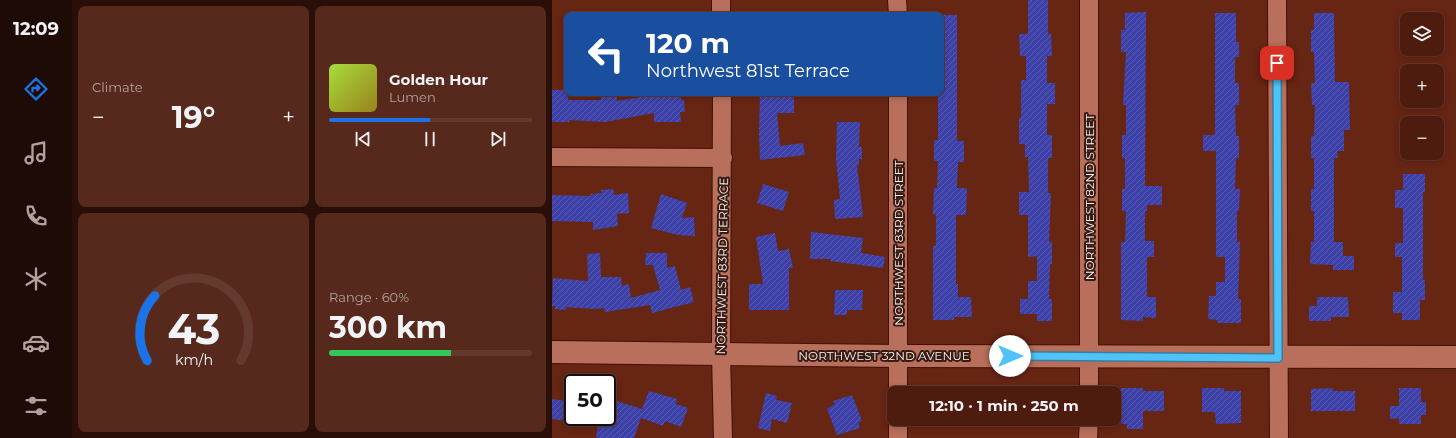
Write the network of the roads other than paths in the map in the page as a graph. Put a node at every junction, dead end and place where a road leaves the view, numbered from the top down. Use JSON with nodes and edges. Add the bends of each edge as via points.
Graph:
{"nodes":[{"id":1,"x":721,"y":0,"type":"edge"},
{"id":2,"x":898,"y":0,"type":"edge"},
{"id":3,"x":1089,"y":0,"type":"edge"},
{"id":4,"x":1277,"y":0,"type":"edge"},
{"id":5,"x":721,"y":12,"type":"edge"},
{"id":6,"x":898,"y":12,"type":"edge"},
{"id":7,"x":722,"y":96,"type":"edge"},
{"id":8,"x":898,"y":96,"type":"edge"},
{"id":9,"x":552,"y":157,"type":"edge"},
{"id":10,"x":723,"y":158,"type":"junction"},
{"id":11,"x":552,"y":352,"type":"edge"},
{"id":12,"x":721,"y":354,"type":"junction"},
{"id":13,"x":898,"y":356,"type":"junction"},
{"id":14,"x":1089,"y":356,"type":"junction"},
{"id":15,"x":1456,"y":357,"type":"edge"},
{"id":16,"x":1278,"y":358,"type":"junction"},
{"id":17,"x":898,"y":386,"type":"edge"},
{"id":18,"x":1089,"y":386,"type":"edge"},
{"id":19,"x":898,"y":426,"type":"edge"},
{"id":20,"x":1088,"y":426,"type":"edge"},
{"id":21,"x":723,"y":438,"type":"edge"},
{"id":22,"x":898,"y":438,"type":"edge"},
{"id":23,"x":1088,"y":438,"type":"edge"},
{"id":24,"x":1279,"y":438,"type":"edge"}],
"edges":[{"from":1,"to":5,"type":"street"},
{"from":2,"to":6,"type":"street"},
{"from":3,"to":14,"type":"street","name":"NORTHWEST 82ND STREET"},
{"from":4,"to":16,"type":"street"},
{"from":7,"to":10,"type":"street","name":"NORTHWEST 83RD TERRACE"},
{"from":8,"to":13,"type":"street","name":"NORTHWEST 83RD STREET"},
{"from":9,"to":10,"type":"street"},
{"from":10,"to":12,"type":"street","name":"NORTHWEST 83RD TERRACE"},
{"from":11,"to":12,"type":"main road","name":"NORTHWEST 32ND AVENUE"},
{"from":12,"to":13,"type":"main road","name":"NORTHWEST 32ND AVENUE"},
{"from":12,"to":21,"type":"street","name":"NORTHWEST 83RD TERRACE"},
{"from":13,"to":14,"type":"main road","name":"NORTHWEST 32ND AVENUE"},
{"from":13,"to":17,"type":"street","name":"NORTHWEST 83RD STREET"},
{"from":14,"to":16,"type":"main road","name":"NORTHWEST 32ND AVENUE"},
{"from":14,"to":18,"type":"street","name":"NORTHWEST 82ND STREET"},
{"from":15,"to":16,"type":"main road","name":"NORTHWEST 32ND AVENUE"},
{"from":16,"to":24,"type":"street"},
{"from":19,"to":22,"type":"street"},
{"from":20,"to":23,"type":"street"}]}
